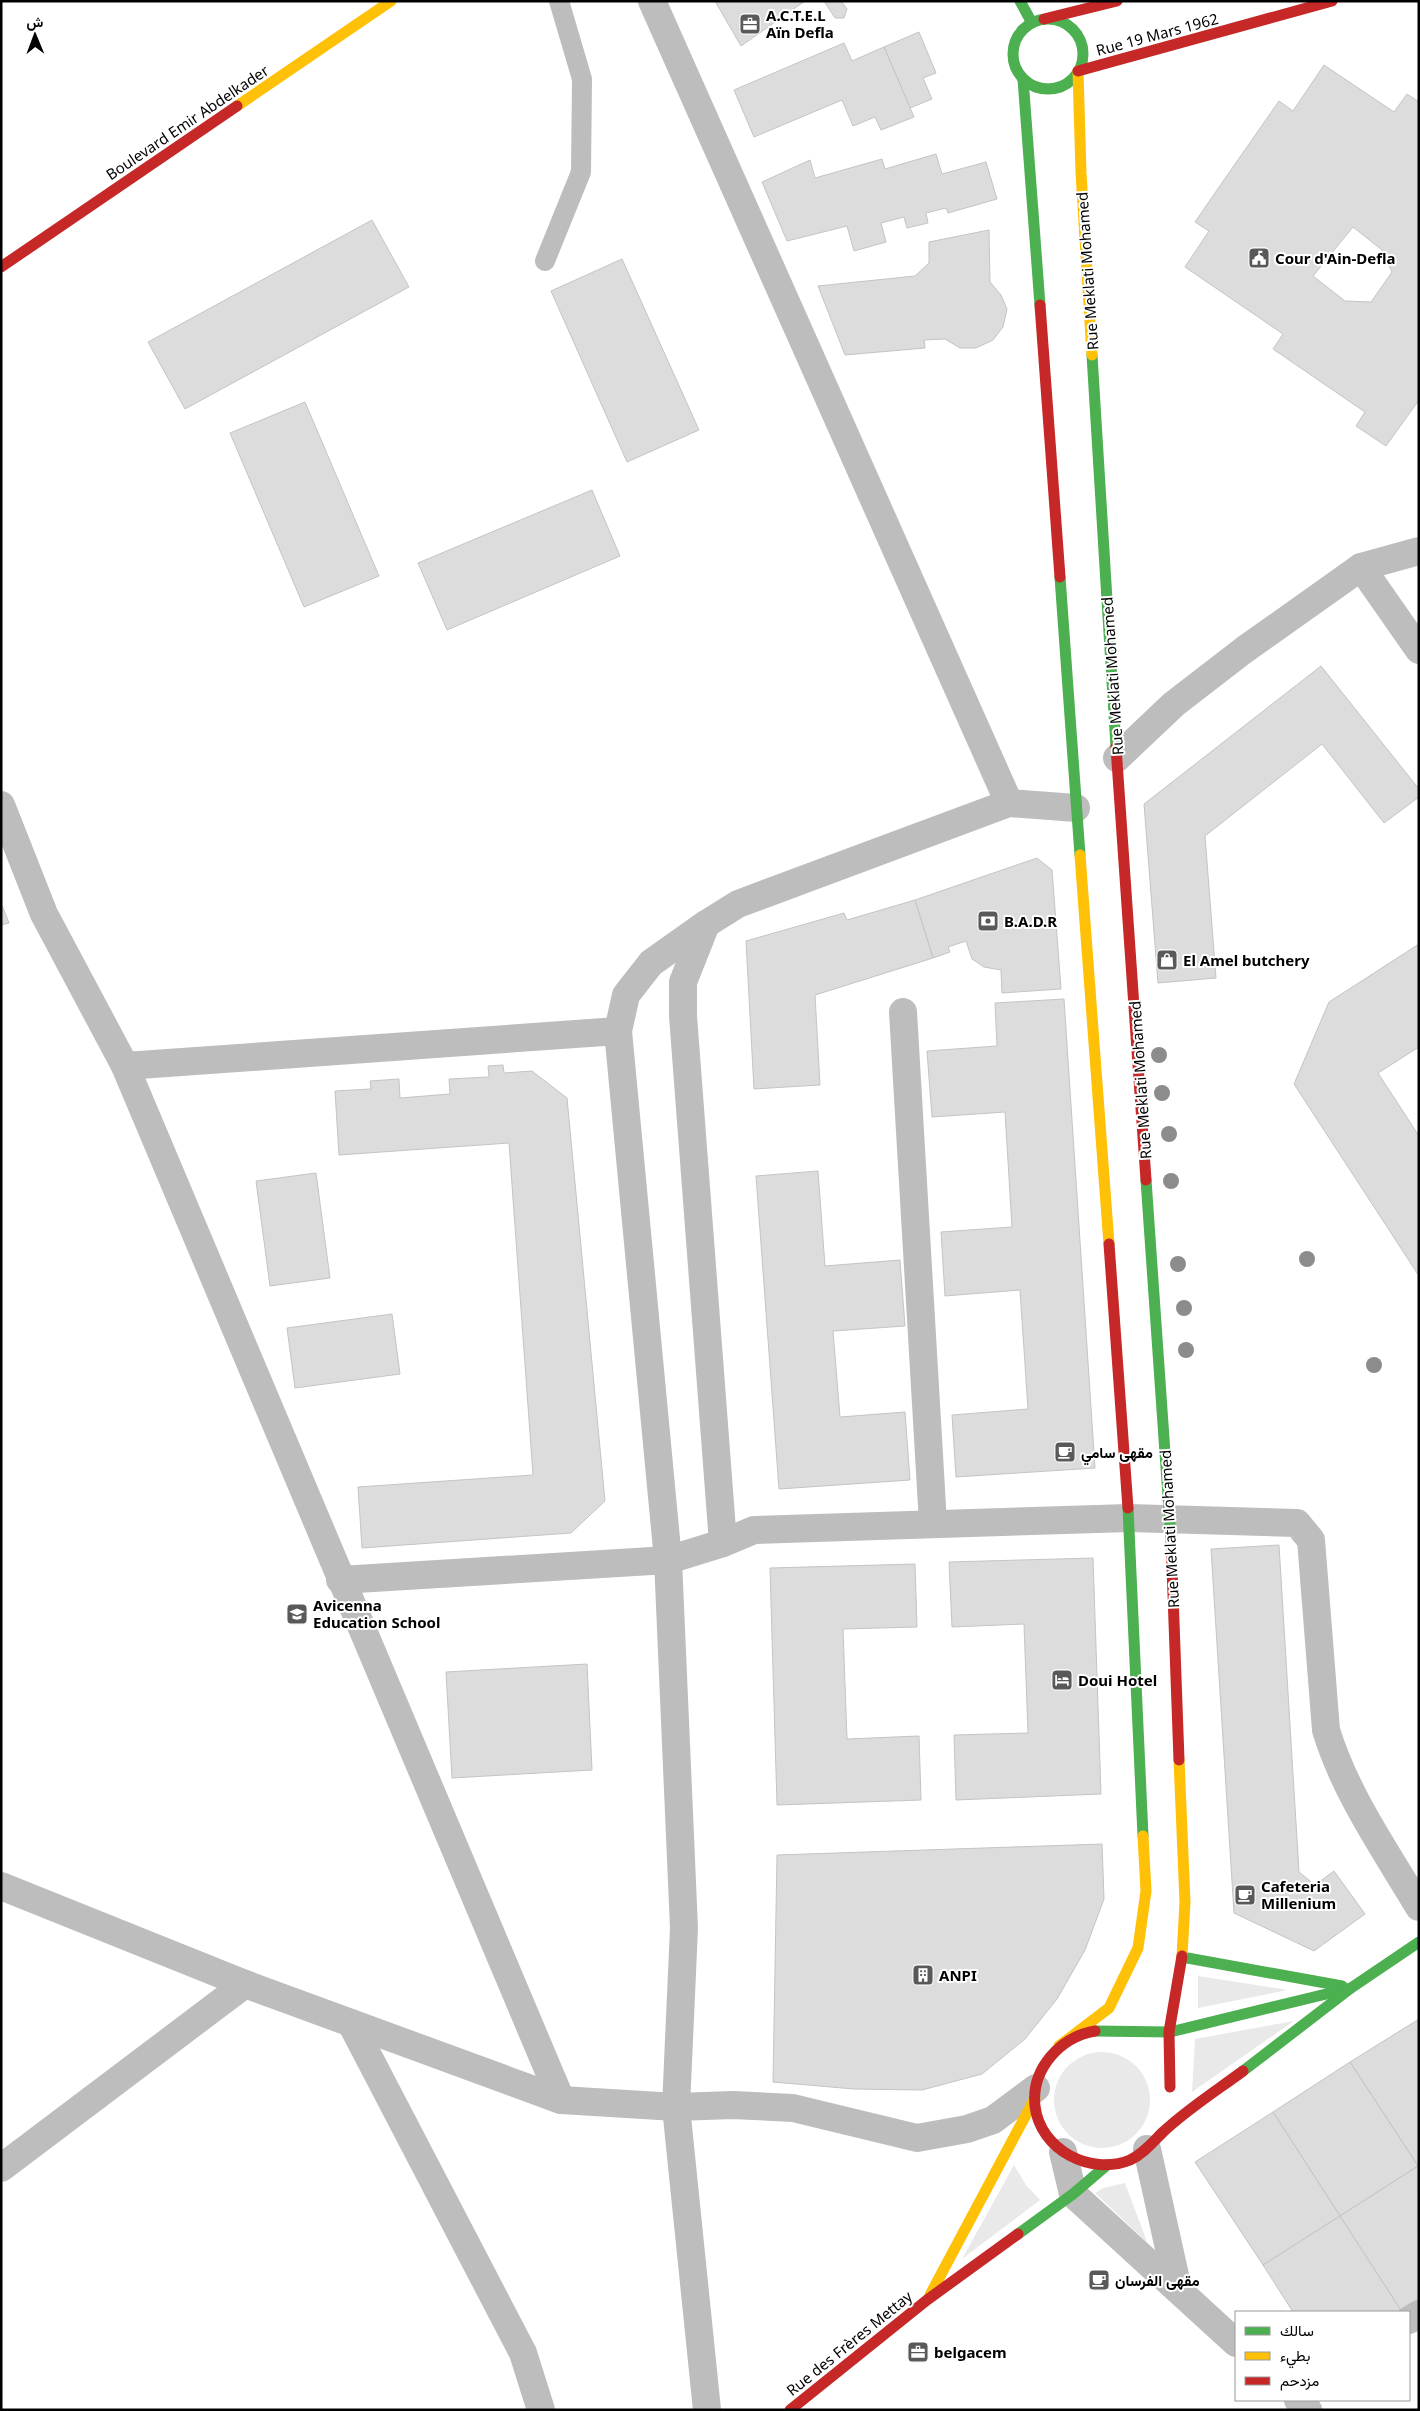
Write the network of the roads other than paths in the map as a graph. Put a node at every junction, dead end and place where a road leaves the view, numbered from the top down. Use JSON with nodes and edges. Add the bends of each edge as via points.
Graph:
{"nodes":[{"id":1,"x":390,"y":1,"type":"edge"},
{"id":2,"x":560,"y":1,"type":"edge"},
{"id":3,"x":652,"y":1,"type":"edge"},
{"id":4,"x":1020,"y":1,"type":"edge"},
{"id":5,"x":1116,"y":1,"type":"edge"},
{"id":6,"x":1332,"y":1,"type":"edge"},
{"id":7,"x":1044,"y":19,"type":"junction"},
{"id":8,"x":1032,"y":23,"type":"junction"},
{"id":9,"x":1078,"y":72,"type":"junction"},
{"id":10,"x":1023,"y":79,"type":"junction"},
{"id":11,"x":546,"y":261,"type":"dead end"},
{"id":12,"x":1,"y":267,"type":"edge"},
{"id":13,"x":1419,"y":552,"type":"edge"},
{"id":14,"x":1361,"y":567,"type":"junction"},
{"id":15,"x":1419,"y":650,"type":"edge"},
{"id":16,"x":1117,"y":758,"type":"junction"},
{"id":17,"x":1009,"y":803,"type":"junction"},
{"id":18,"x":1,"y":805,"type":"edge"},
{"id":19,"x":1076,"y":808,"type":"junction"},
{"id":20,"x":706,"y":924,"type":"junction"},
{"id":21,"x":903,"y":1012,"type":"dead end"},
{"id":22,"x":618,"y":1031,"type":"junction"},
{"id":23,"x":125,"y":1066,"type":"junction"},
{"id":24,"x":1129,"y":1518,"type":"junction"},
{"id":25,"x":1170,"y":1519,"type":"junction"},
{"id":26,"x":933,"y":1523,"type":"junction"},
{"id":27,"x":723,"y":1543,"type":"junction"},
{"id":28,"x":668,"y":1560,"type":"junction"},
{"id":29,"x":340,"y":1580,"type":"junction"},
{"id":30,"x":1,"y":1886,"type":"edge"},
{"id":31,"x":1419,"y":1907,"type":"edge"},
{"id":32,"x":1419,"y":1942,"type":"edge"},
{"id":33,"x":1182,"y":1956,"type":"junction"},
{"id":34,"x":245,"y":1984,"type":"junction"},
{"id":35,"x":1351,"y":1988,"type":"junction"},
{"id":36,"x":351,"y":2023,"type":"junction"},
{"id":37,"x":1118,"y":2032,"type":"junction"},
{"id":38,"x":1169,"y":2032,"type":"junction"},
{"id":39,"x":1142,"y":2043,"type":"dead end"},
{"id":40,"x":1059,"y":2046,"type":"junction"},
{"id":41,"x":1157,"y":2057,"type":"dead end"},
{"id":42,"x":1035,"y":2093,"type":"junction"},
{"id":43,"x":561,"y":2100,"type":"junction"},
{"id":44,"x":676,"y":2107,"type":"junction"},
{"id":45,"x":1170,"y":2111,"type":"dead end"},
{"id":46,"x":1155,"y":2141,"type":"junction"},
{"id":47,"x":1063,"y":2152,"type":"junction"},
{"id":48,"x":1107,"y":2165,"type":"junction"},
{"id":49,"x":1,"y":2168,"type":"edge"},
{"id":50,"x":1074,"y":2194,"type":"junction"},
{"id":51,"x":1178,"y":2289,"type":"junction"},
{"id":52,"x":927,"y":2300,"type":"junction"},
{"id":53,"x":1235,"y":2342,"type":"edge"},
{"id":54,"x":1299,"y":2401,"type":"edge"},
{"id":55,"x":541,"y":2410,"type":"edge"},
{"id":56,"x":707,"y":2410,"type":"edge"},
{"id":57,"x":790,"y":2410,"type":"edge"},
{"id":58,"x":1308,"y":2410,"type":"edge"}],
"edges":[{"from":1,"to":12,"type":"street","name":"Boulevard Emir Abdelkader"},
{"from":2,"to":11,"type":"lane","via":[[582,80],[581,172]]},
{"from":3,"to":17,"type":"street"},
{"from":4,"to":8,"type":"street"},
{"from":5,"to":7,"type":"street"},
{"from":6,"to":9,"type":"street","name":"Rue 19 Mars 1962"},
{"from":7,"to":8,"type":"street"},
{"from":7,"to":9,"type":"street","via":[[1063,22],[1080,40],[1082,60]]},
{"from":8,"to":10,"type":"street","via":[[1022,30],[1013,47],[1016,70]]},
{"from":9,"to":10,"type":"street","via":[[1070,81],[1047,89],[1033,86]]},
{"from":9,"to":16,"type":"street","name":"Rue Meklati Mohamed","via":[[1080,155]]},
{"from":10,"to":19,"type":"street"},
{"from":13,"to":14,"type":"street"},
{"from":14,"to":15,"type":"street"},
{"from":14,"to":16,"type":"street","via":[[1182,698]]},
{"from":16,"to":25,"type":"street","name":"Rue Meklati Mohamed"},
{"from":17,"to":19,"type":"street"},
{"from":17,"to":20,"type":"street","via":[[738,904]]},
{"from":18,"to":23,"type":"street","via":[[44,914]]},
{"from":19,"to":24,"type":"street"},
{"from":20,"to":22,"type":"street","via":[[651,963],[626,995]]},
{"from":20,"to":27,"type":"street","via":[[683,982],[683,1007]]},
{"from":21,"to":26,"type":"street"},
{"from":22,"to":23,"type":"street"},
{"from":22,"to":28,"type":"street"},
{"from":23,"to":29,"type":"street"},
{"from":24,"to":25,"type":"street"},
{"from":24,"to":26,"type":"street"},
{"from":24,"to":40,"type":"street","via":[[1145,1900],[1138,1948],[1109,2008]]},
{"from":25,"to":31,"type":"street","via":[[1297,1523],[1311,1540],[1325,1711],[1334,1756]]},
{"from":25,"to":33,"type":"street","name":"Rue Meklati Mohamed","via":[[1185,1902]]},
{"from":26,"to":27,"type":"street","via":[[754,1530]]},
{"from":27,"to":28,"type":"street"},
{"from":28,"to":29,"type":"street"},
{"from":28,"to":44,"type":"street","via":[[684,1928]]},
{"from":29,"to":43,"type":"street"},
{"from":30,"to":34,"type":"street"},
{"from":32,"to":35,"type":"street"},
{"from":33,"to":35,"type":"street"},
{"from":33,"to":38,"type":"street","name":"Rue Meklati Mohamed"},
{"from":34,"to":36,"type":"street"},
{"from":34,"to":49,"type":"street"},
{"from":35,"to":38,"type":"street"},
{"from":35,"to":46,"type":"street"},
{"from":36,"to":43,"type":"street"},
{"from":36,"to":55,"type":"street","via":[[523,2353]]},
{"from":37,"to":38,"type":"street"},
{"from":37,"to":39,"type":"street"},
{"from":37,"to":40,"type":"street","via":[[1097,2030],[1077,2035]]},
{"from":38,"to":41,"type":"street","name":"Rue Meklati Mohamed","via":[[1170,2091],[1164,2068]]},
{"from":40,"to":42,"type":"street","via":[[1044,2065]]},
{"from":42,"to":44,"type":"street","via":[[993,2120],[966,2129],[917,2138],[793,2108]]},
{"from":42,"to":47,"type":"street","via":[[1038,2118],[1048,2137]]},
{"from":42,"to":52,"type":"street"},
{"from":43,"to":44,"type":"street"},
{"from":44,"to":56,"type":"street"},
{"from":45,"to":46,"type":"street"},
{"from":46,"to":48,"type":"street","via":[[1129,2161]]},
{"from":46,"to":51,"type":"street"},
{"from":47,"to":48,"type":"street","via":[[1092,2165]]},
{"from":47,"to":50,"type":"street"},
{"from":48,"to":50,"type":"street","name":"Rue des Frères Mettay"},
{"from":50,"to":51,"type":"street"},
{"from":50,"to":52,"type":"street","name":"Rue des Frères Mettay"},
{"from":51,"to":53,"type":"street"},
{"from":52,"to":57,"type":"street","name":"Rue des Frères Mettay"},
{"from":54,"to":58,"type":"street"}]}
